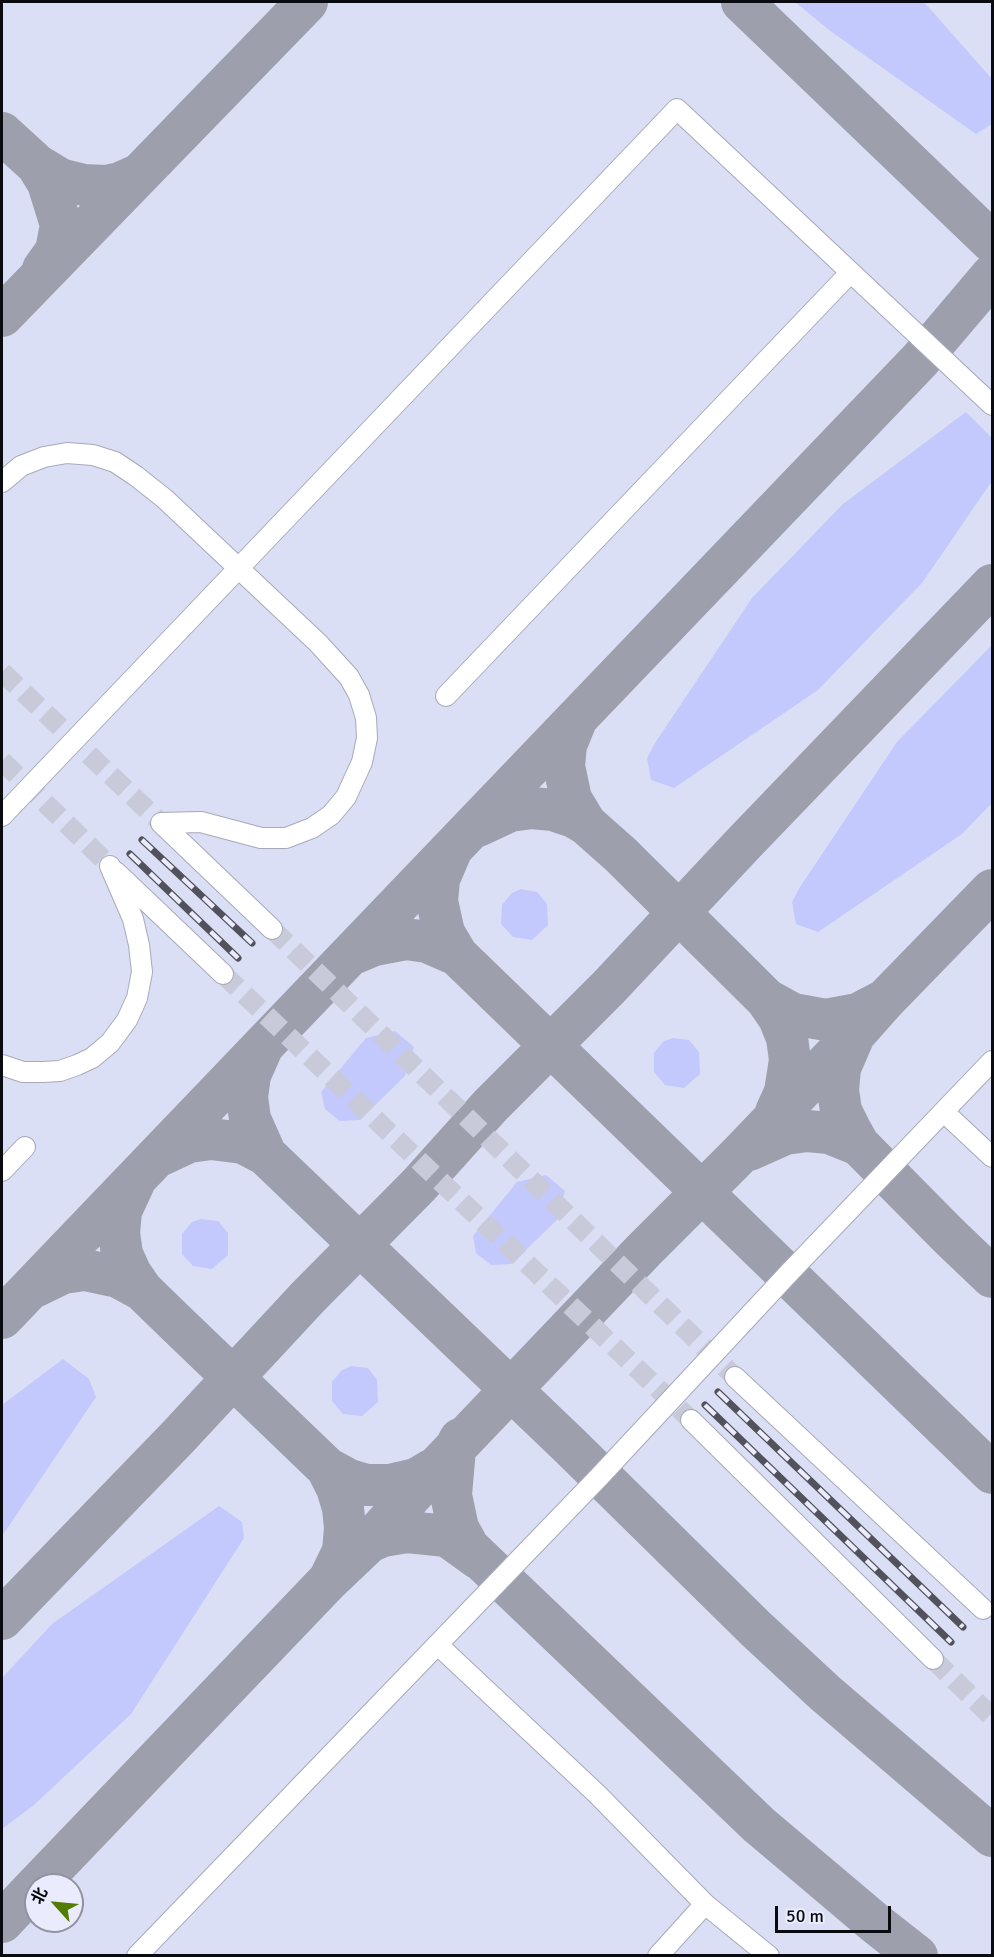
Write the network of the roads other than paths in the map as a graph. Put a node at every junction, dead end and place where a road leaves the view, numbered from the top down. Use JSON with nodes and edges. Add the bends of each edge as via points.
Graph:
{"nodes":[{"id":1,"x":850,"y":273,"type":"junction"},
{"id":2,"x":993,"y":405,"type":"edge"},
{"id":3,"x":2,"y":482,"type":"edge"},
{"id":4,"x":238,"y":567,"type":"junction"},
{"id":5,"x":446,"y":696,"type":"dead end"},
{"id":6,"x":2,"y":816,"type":"edge"},
{"id":7,"x":272,"y":929,"type":"tunnel mouth"},
{"id":8,"x":223,"y":974,"type":"tunnel mouth"},
{"id":9,"x":993,"y":1061,"type":"edge"},
{"id":10,"x":2,"y":1065,"type":"edge"},
{"id":11,"x":944,"y":1112,"type":"junction"},
{"id":12,"x":25,"y":1147,"type":"dead end"},
{"id":13,"x":993,"y":1157,"type":"edge"},
{"id":14,"x":2,"y":1171,"type":"edge"},
{"id":15,"x":735,"y":1377,"type":"tunnel mouth"},
{"id":16,"x":691,"y":1420,"type":"tunnel mouth"},
{"id":17,"x":983,"y":1609,"type":"dead end"},
{"id":18,"x":438,"y":1645,"type":"junction"},
{"id":19,"x":933,"y":1659,"type":"tunnel mouth"},
{"id":20,"x":705,"y":1904,"type":"junction"},
{"id":21,"x":137,"y":1956,"type":"edge"},
{"id":22,"x":658,"y":1956,"type":"edge"},
{"id":23,"x":769,"y":1956,"type":"edge"}],
"edges":[{"from":1,"to":2,"type":"lane"},
{"from":1,"to":4,"type":"lane","via":[[677,109]]},
{"from":1,"to":5,"type":"lane"},
{"from":3,"to":4,"type":"lane","via":[[21,466],[44,457],[67,453],[115,462],[165,499]]},
{"from":4,"to":6,"type":"lane"},
{"from":4,"to":7,"type":"lane","via":[[349,676],[366,718],[363,762],[346,797],[331,815],[312,828],[286,838],[261,838],[201,822],[161,823]]},
{"from":8,"to":10,"type":"lane","via":[[110,866],[134,919],[142,972],[127,1020],[110,1042],[78,1065],[43,1072],[23,1072]]},
{"from":9,"to":11,"type":"lane"},
{"from":11,"to":13,"type":"lane"},
{"from":11,"to":18,"type":"lane"},
{"from":12,"to":14,"type":"lane"},
{"from":15,"to":17,"type":"lane"},
{"from":16,"to":19,"type":"lane"},
{"from":18,"to":20,"type":"lane","via":[[597,1794]]},
{"from":18,"to":21,"type":"lane"},
{"from":20,"to":22,"type":"lane"},
{"from":20,"to":23,"type":"lane"}]}
